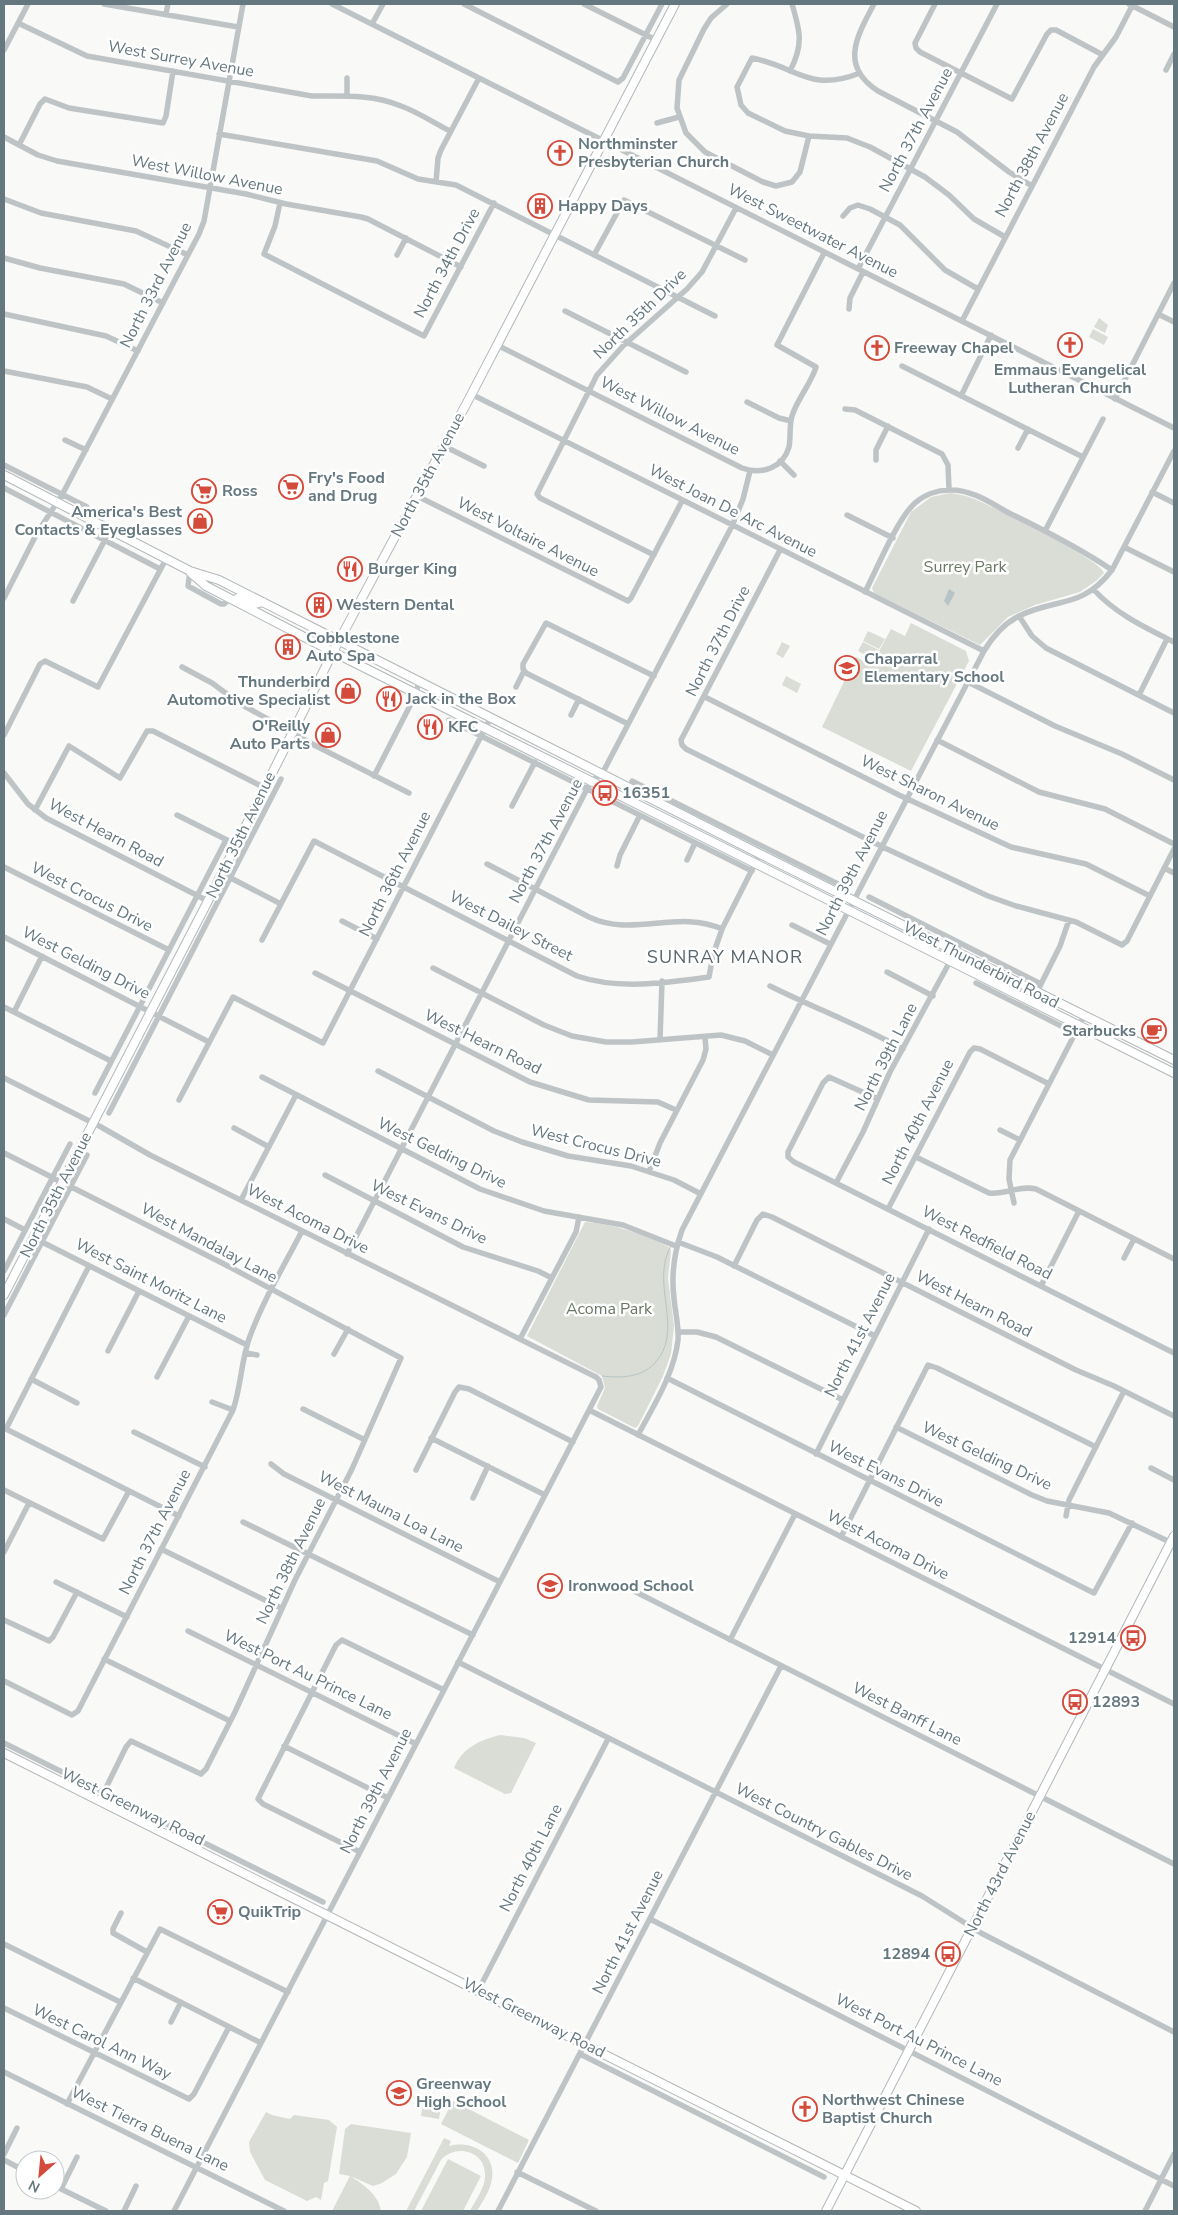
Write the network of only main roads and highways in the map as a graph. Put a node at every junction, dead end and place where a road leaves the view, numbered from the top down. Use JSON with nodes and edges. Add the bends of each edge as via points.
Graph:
{"nodes":[{"id":1,"x":675,"y":4,"type":"edge"},
{"id":2,"x":4,"y":475,"type":"edge"},
{"id":3,"x":190,"y":571,"type":"junction"},
{"id":4,"x":222,"y":594,"type":"junction"},
{"id":5,"x":262,"y":602,"type":"junction"},
{"id":6,"x":339,"y":641,"type":"junction"},
{"id":7,"x":333,"y":652,"type":"junction"},
{"id":8,"x":1174,"y":1060,"type":"edge"},
{"id":9,"x":1174,"y":1073,"type":"edge"},
{"id":10,"x":4,"y":1295,"type":"edge"},
{"id":11,"x":1173,"y":1541,"type":"edge"},
{"id":12,"x":4,"y":1753,"type":"edge"},
{"id":13,"x":845,"y":2175,"type":"junction"},
{"id":14,"x":826,"y":2211,"type":"edge"},
{"id":15,"x":916,"y":2211,"type":"edge"}],
"edges":[{"from":1,"to":6,"type":"main road","name":"North 35th Avenue"},
{"from":2,"to":3,"type":"main road","name":"West Thunderbird Road"},
{"from":3,"to":4,"type":"main road","name":"West Thunderbird Road","via":[[206,586]]},
{"from":3,"to":5,"type":"main road","name":"West Thunderbird Road","via":[[216,578]]},
{"from":4,"to":5,"type":"main road","via":[[248,602]]},
{"from":4,"to":7,"type":"main road","name":"West Thunderbird Road"},
{"from":5,"to":6,"type":"main road","name":"West Thunderbird Road"},
{"from":6,"to":7,"type":"main road","name":"North 35th Avenue"},
{"from":6,"to":8,"type":"main road","name":"West Thunderbird Road","via":[[602,774],[632,785],[730,834],[760,854]]},
{"from":7,"to":9,"type":"main road","name":"West Thunderbird Road","via":[[484,732],[591,781],[723,847],[754,867],[1032,1002],[1077,1029]]},
{"from":7,"to":10,"type":"main road","name":"North 35th Avenue"},
{"from":11,"to":13,"type":"main road","name":"North 43rd Avenue"},
{"from":12,"to":13,"type":"main road","name":"West Greenway Road"},
{"from":13,"to":14,"type":"main road","name":"North 43rd Avenue"},
{"from":13,"to":15,"type":"main road","name":"West Greenway Road"}]}
